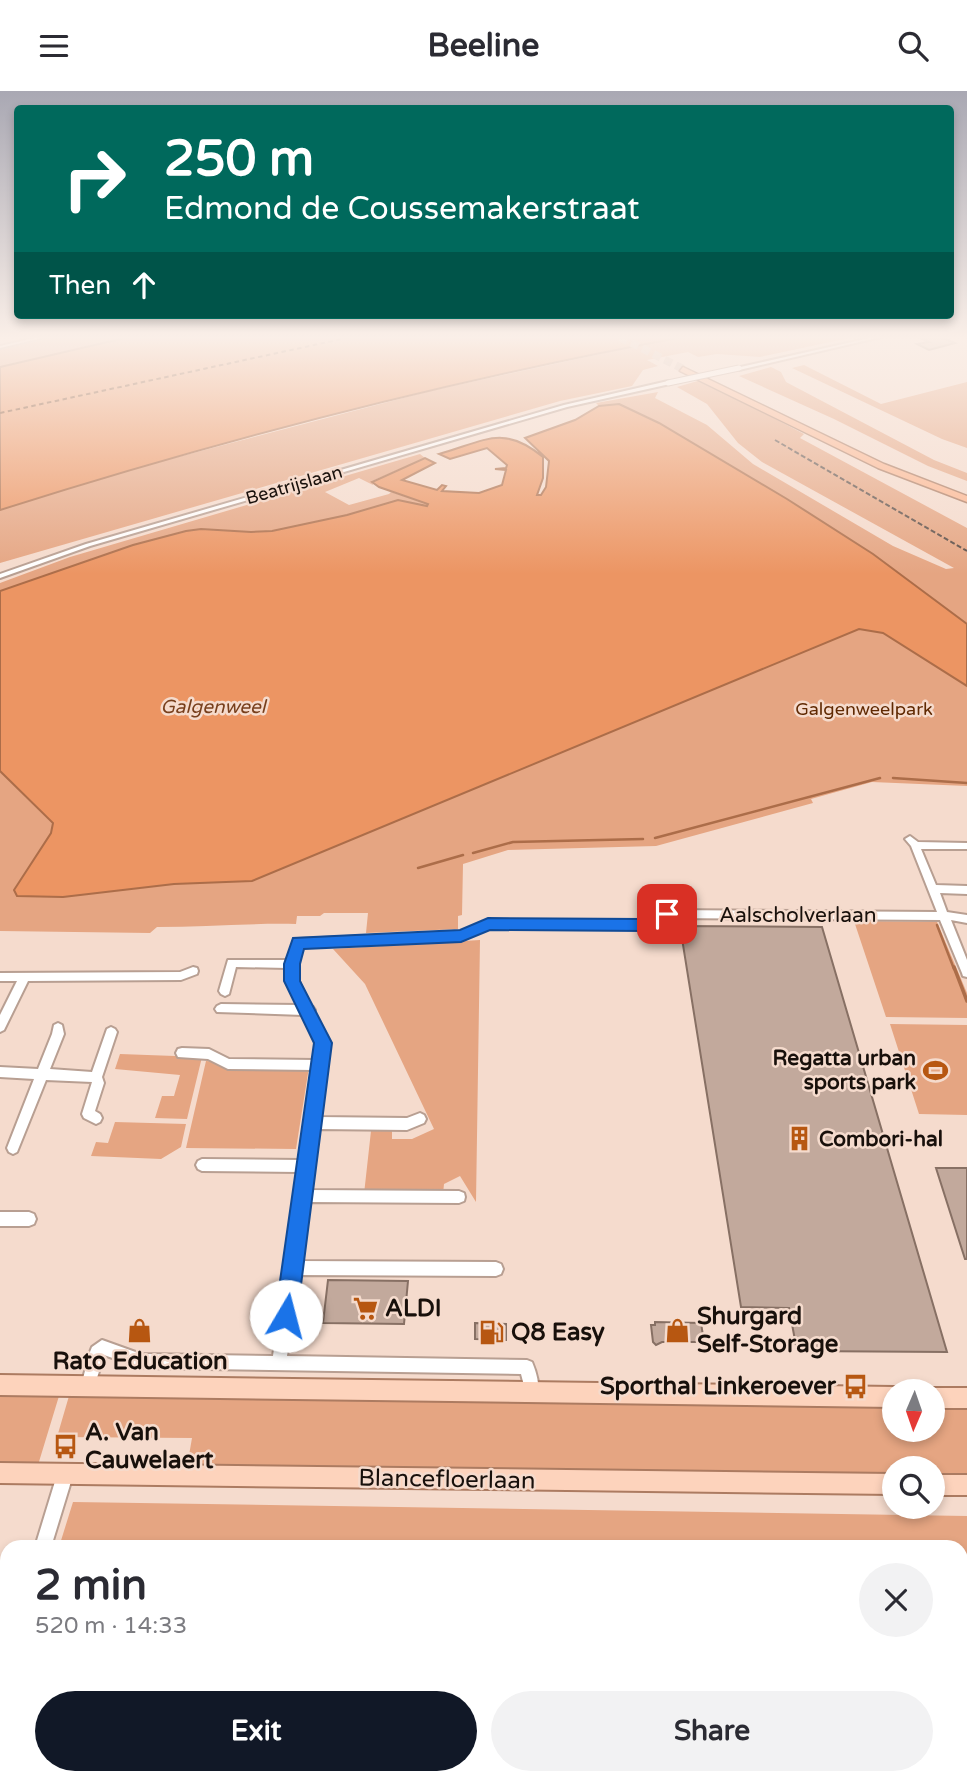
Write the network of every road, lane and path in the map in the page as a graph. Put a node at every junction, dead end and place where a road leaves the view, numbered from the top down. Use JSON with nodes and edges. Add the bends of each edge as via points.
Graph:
{"nodes":[{"id":1,"x":535,"y":416,"type":"edge"},
{"id":2,"x":784,"y":416,"type":"edge"},
{"id":3,"x":793,"y":416,"type":"edge"},
{"id":4,"x":967,"y":491,"type":"edge"},
{"id":5,"x":967,"y":499,"type":"edge"},
{"id":6,"x":0,"y":574,"type":"edge"},
{"id":7,"x":967,"y":846,"type":"edge"},
{"id":8,"x":933,"y":889,"type":"junction"},
{"id":9,"x":967,"y":890,"type":"edge"},
{"id":10,"x":944,"y":916,"type":"junction"},
{"id":11,"x":967,"y":919,"type":"edge"},
{"id":12,"x":292,"y":964,"type":"junction"},
{"id":13,"x":967,"y":970,"type":"edge"},
{"id":14,"x":192,"y":971,"type":"dead end"},
{"id":15,"x":0,"y":977,"type":"edge"},
{"id":16,"x":23,"y":978,"type":"junction"},
{"id":17,"x":225,"y":991,"type":"dead end"},
{"id":18,"x":221,"y":1009,"type":"dead end"},
{"id":19,"x":309,"y":1010,"type":"junction"},
{"id":20,"x":0,"y":1027,"type":"edge"},
{"id":21,"x":58,"y":1028,"type":"dead end"},
{"id":22,"x":111,"y":1032,"type":"dead end"},
{"id":23,"x":182,"y":1053,"type":"dead end"},
{"id":24,"x":320,"y":1065,"type":"junction"},
{"id":25,"x":0,"y":1072,"type":"edge"},
{"id":26,"x":41,"y":1075,"type":"junction"},
{"id":27,"x":96,"y":1077,"type":"junction"},
{"id":28,"x":96,"y":1118,"type":"dead end"},
{"id":29,"x":420,"y":1119,"type":"dead end"},
{"id":30,"x":311,"y":1123,"type":"junction"},
{"id":31,"x":13,"y":1148,"type":"dead end"},
{"id":32,"x":202,"y":1165,"type":"dead end"},
{"id":33,"x":306,"y":1166,"type":"junction"},
{"id":34,"x":303,"y":1196,"type":"junction"},
{"id":35,"x":459,"y":1198,"type":"dead end"},
{"id":36,"x":0,"y":1219,"type":"edge"},
{"id":37,"x":29,"y":1219,"type":"dead end"},
{"id":38,"x":293,"y":1268,"type":"junction"},
{"id":39,"x":496,"y":1269,"type":"dead end"},
{"id":40,"x":279,"y":1364,"type":"junction"},
{"id":41,"x":0,"y":1385,"type":"edge"},
{"id":42,"x":88,"y":1386,"type":"junction"},
{"id":43,"x":532,"y":1392,"type":"junction"},
{"id":44,"x":882,"y":1397,"type":"edge"},
{"id":45,"x":945,"y":1398,"type":"edge"},
{"id":46,"x":967,"y":1398,"type":"edge"},
{"id":47,"x":0,"y":1473,"type":"edge"},
{"id":48,"x":65,"y":1475,"type":"junction"},
{"id":49,"x":882,"y":1484,"type":"edge"},
{"id":50,"x":945,"y":1485,"type":"edge"},
{"id":51,"x":967,"y":1485,"type":"edge"},
{"id":52,"x":45,"y":1540,"type":"edge"}],
"edges":[{"from":1,"to":6,"type":"street","name":"Beatrijslaan","bridge":true},
{"from":2,"to":5,"type":"highway","via":[[881,466]]},
{"from":3,"to":4,"type":"highway"},
{"from":7,"to":8,"type":"street","via":[[913,842]]},
{"from":8,"to":9,"type":"street"},
{"from":8,"to":10,"type":"street"},
{"from":10,"to":11,"type":"street","name":"Aalscholverlaan"},
{"from":10,"to":12,"type":"street","name":"Aalscholverlaan","via":[[667,914],[645,925],[488,924],[461,936],[298,943]]},
{"from":10,"to":13,"type":"street"},
{"from":12,"to":17,"type":"street","via":[[232,963]]},
{"from":12,"to":19,"type":"street","via":[[292,981]]},
{"from":14,"to":16,"type":"street","via":[[181,976]]},
{"from":15,"to":16,"type":"street"},
{"from":16,"to":20,"type":"street"},
{"from":18,"to":19,"type":"street"},
{"from":19,"to":24,"type":"street","via":[[323,1043]]},
{"from":21,"to":26,"type":"street"},
{"from":22,"to":27,"type":"street"},
{"from":23,"to":24,"type":"street","via":[[209,1054],[228,1064]]},
{"from":24,"to":30,"type":"street"},
{"from":25,"to":26,"type":"street"},
{"from":26,"to":27,"type":"street"},
{"from":26,"to":31,"type":"street"},
{"from":27,"to":28,"type":"street","via":[[88,1114]]},
{"from":29,"to":30,"type":"street","via":[[407,1124]]},
{"from":30,"to":33,"type":"street"},
{"from":32,"to":33,"type":"street"},
{"from":33,"to":34,"type":"street"},
{"from":34,"to":35,"type":"street"},
{"from":34,"to":38,"type":"street"},
{"from":36,"to":37,"type":"street"},
{"from":38,"to":39,"type":"street"},
{"from":38,"to":40,"type":"street"},
{"from":40,"to":42,"type":"street","via":[[141,1361],[102,1347]]},
{"from":40,"to":43,"type":"street","via":[[527,1367]]},
{"from":41,"to":42,"type":"main road"},
{"from":42,"to":43,"type":"main road"},
{"from":43,"to":44,"type":"main road"},
{"from":45,"to":46,"type":"main road"},
{"from":47,"to":48,"type":"main road","name":"Blancefloerlaan"},
{"from":48,"to":49,"type":"main road","name":"Blancefloerlaan"},
{"from":48,"to":52,"type":"street"},
{"from":50,"to":51,"type":"main road"}]}
